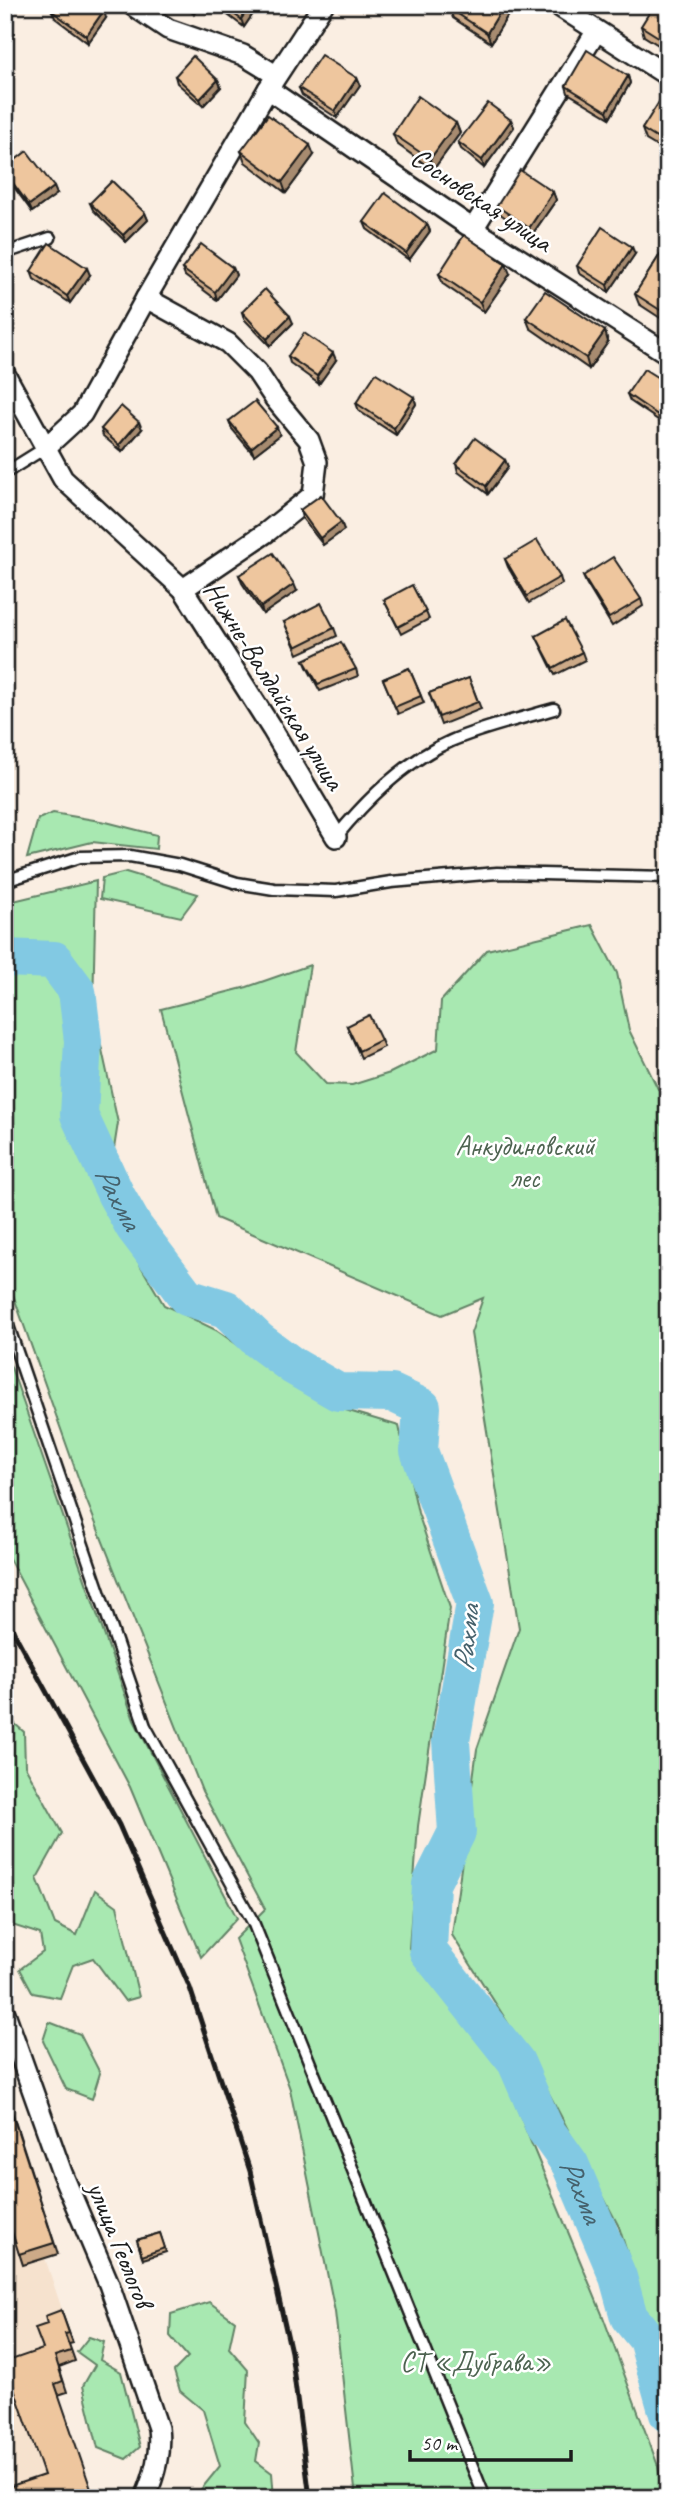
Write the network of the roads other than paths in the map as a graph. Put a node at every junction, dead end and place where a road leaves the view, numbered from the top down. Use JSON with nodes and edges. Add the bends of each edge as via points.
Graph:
{"nodes":[{"id":1,"x":132,"y":5,"type":"edge"},
{"id":2,"x":323,"y":5,"type":"edge"},
{"id":3,"x":557,"y":5,"type":"edge"},
{"id":4,"x":596,"y":32,"type":"junction"},
{"id":5,"x":668,"y":76,"type":"edge"},
{"id":6,"x":272,"y":82,"type":"junction"},
{"id":7,"x":473,"y":229,"type":"junction"},
{"id":8,"x":50,"y":239,"type":"dead end"},
{"id":9,"x":5,"y":253,"type":"edge"},
{"id":10,"x":146,"y":298,"type":"junction"},
{"id":11,"x":668,"y":354,"type":"edge"},
{"id":12,"x":5,"y":374,"type":"edge"},
{"id":13,"x":45,"y":449,"type":"junction"},
{"id":14,"x":5,"y":473,"type":"edge"},
{"id":15,"x":183,"y":589,"type":"junction"},
{"id":16,"x":554,"y":709,"type":"dead end"},
{"id":17,"x":336,"y":837,"type":"joint"},
{"id":18,"x":668,"y":877,"type":"edge"},
{"id":19,"x":5,"y":881,"type":"edge"},
{"id":20,"x":5,"y":1317,"type":"edge"},
{"id":21,"x":5,"y":2013,"type":"edge"},
{"id":22,"x":145,"y":2498,"type":"edge"},
{"id":23,"x":485,"y":2498,"type":"edge"}],
"edges":[{"from":1,"to":6,"type":"street","name":"Сосновская улица","via":[[168,29],[243,55]]},
{"from":2,"to":6,"type":"street"},
{"from":3,"to":4,"type":"street"},
{"from":4,"to":5,"type":"street"},
{"from":4,"to":7,"type":"street"},
{"from":6,"to":7,"type":"street","name":"Сосновская улица"},
{"from":6,"to":10,"type":"street"},
{"from":7,"to":11,"type":"street","name":"Сосновская улица"},
{"from":8,"to":9,"type":"lane"},
{"from":10,"to":13,"type":"street","via":[[82,414]]},
{"from":10,"to":15,"type":"street","via":[[228,343],[257,372],[309,440],[317,462],[313,495]]},
{"from":12,"to":13,"type":"street","name":"Нижне-Валдайская улица"},
{"from":13,"to":14,"type":"lane"},
{"from":13,"to":15,"type":"street","name":"Нижне-Валдайская улица","via":[[63,480]]},
{"from":15,"to":17,"type":"street","name":"Нижне-Валдайская улица"},
{"from":16,"to":17,"type":"lane","via":[[450,741],[391,780]]},
{"from":18,"to":19,"type":"lane","via":[[497,873],[336,891],[274,890],[130,856],[80,857]]},
{"from":20,"to":23,"type":"lane","via":[[145,1726],[253,1922]]},
{"from":21,"to":22,"type":"street","name":"улица Геологов","via":[[62,2173],[109,2284],[158,2428],[156,2472]]}]}
